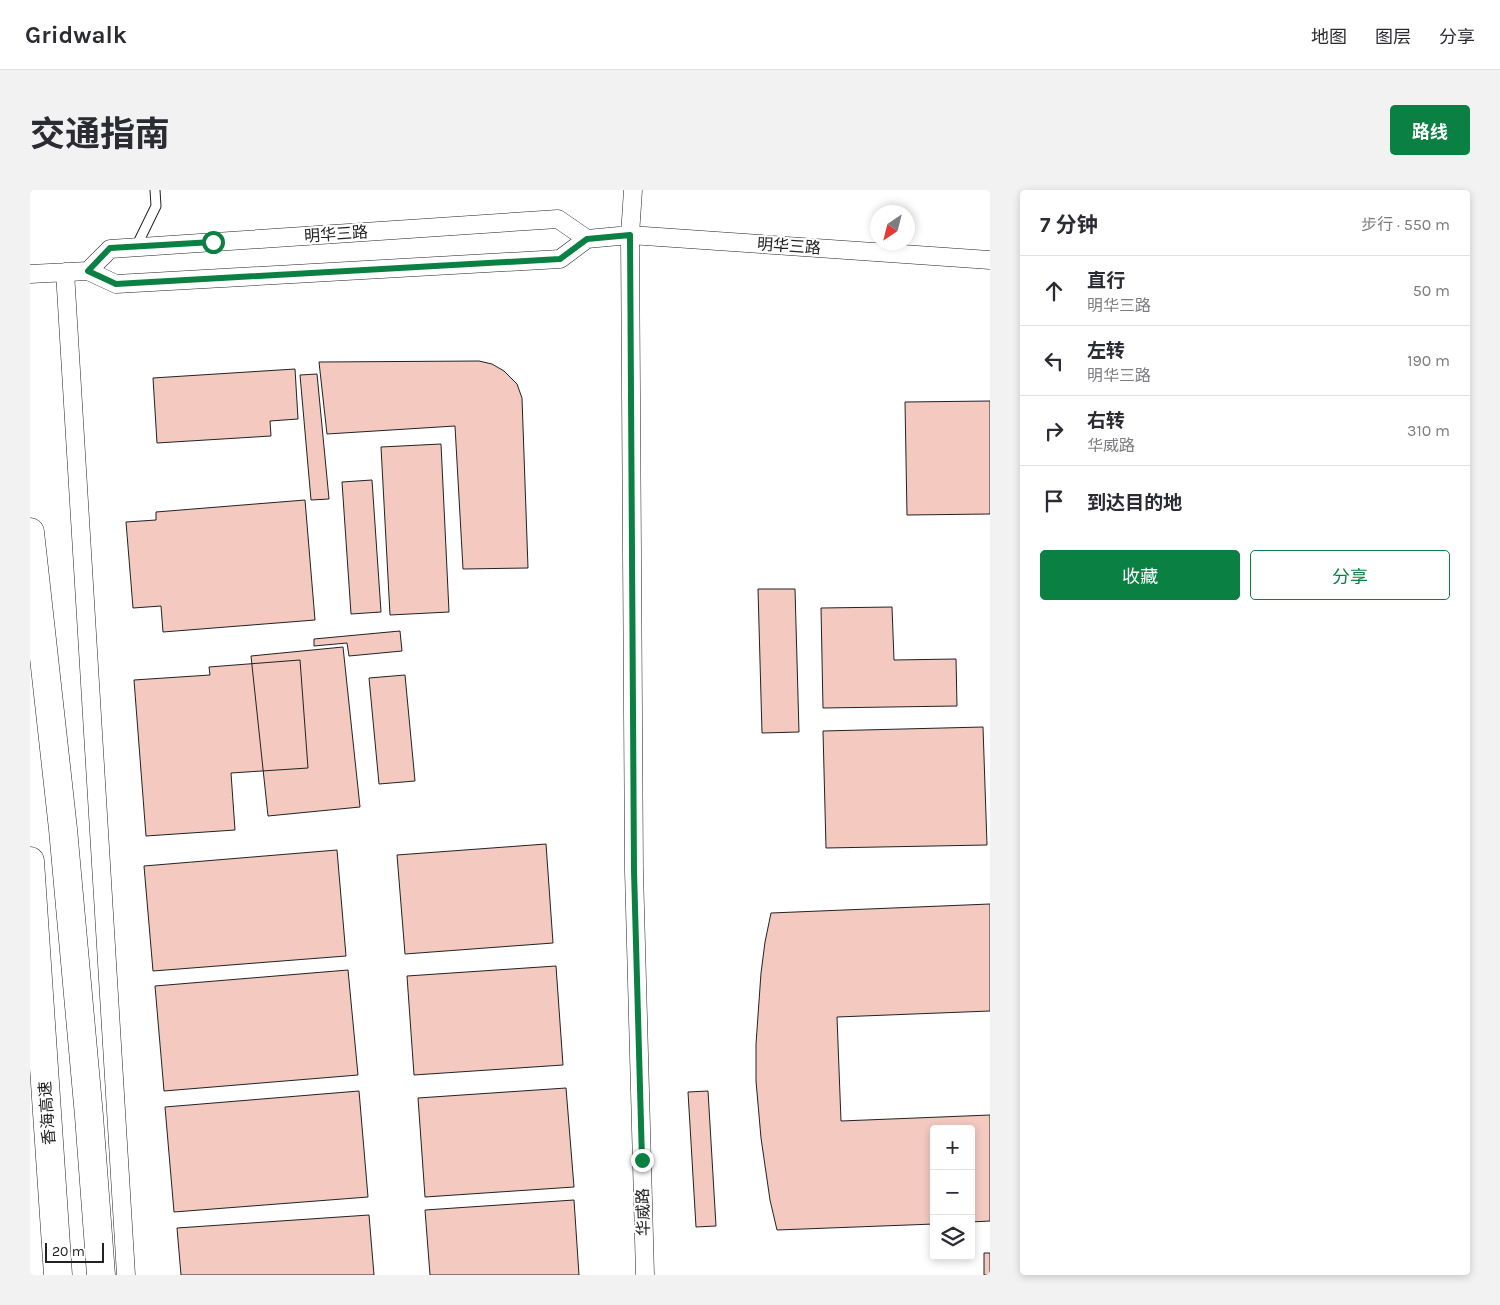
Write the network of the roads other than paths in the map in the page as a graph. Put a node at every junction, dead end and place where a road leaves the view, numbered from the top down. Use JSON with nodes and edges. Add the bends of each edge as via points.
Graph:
{"nodes":[{"id":1,"x":155,"y":190,"type":"edge"},
{"id":2,"x":633,"y":190,"type":"edge"},
{"id":3,"x":630,"y":235,"type":"junction"},
{"id":4,"x":587,"y":239,"type":"junction"},
{"id":5,"x":136,"y":247,"type":"junction"},
{"id":6,"x":990,"y":260,"type":"edge"},
{"id":7,"x":88,"y":271,"type":"junction"},
{"id":8,"x":65,"y":272,"type":"junction"},
{"id":9,"x":30,"y":274,"type":"edge"},
{"id":10,"x":30,"y":532,"type":"edge"},
{"id":11,"x":30,"y":861,"type":"edge"},
{"id":12,"x":58,"y":1275,"type":"edge"},
{"id":13,"x":101,"y":1275,"type":"edge"},
{"id":14,"x":126,"y":1275,"type":"edge"},
{"id":15,"x":644,"y":1275,"type":"edge"}],
"edges":[{"from":1,"to":5,"type":"lane","via":[[156,206]]},
{"from":2,"to":3,"type":"street","name":"华威路"},
{"from":3,"to":4,"type":"street","name":"明华三路"},
{"from":3,"to":6,"type":"street","name":"明华三路"},
{"from":3,"to":15,"type":"street","name":"华威路","via":[[634,871]]},
{"from":4,"to":5,"type":"street","name":"明华三路","via":[[558,219]]},
{"from":4,"to":7,"type":"street","via":[[560,259],[116,284]]},
{"from":5,"to":7,"type":"street","name":"明华三路","via":[[110,248]]},
{"from":7,"to":8,"type":"street"},
{"from":8,"to":9,"type":"street"},
{"from":8,"to":14,"type":"street"},
{"from":10,"to":13,"type":"highway","via":[[64,829]]},
{"from":11,"to":12,"type":"highway","name":"香海高速"}]}
